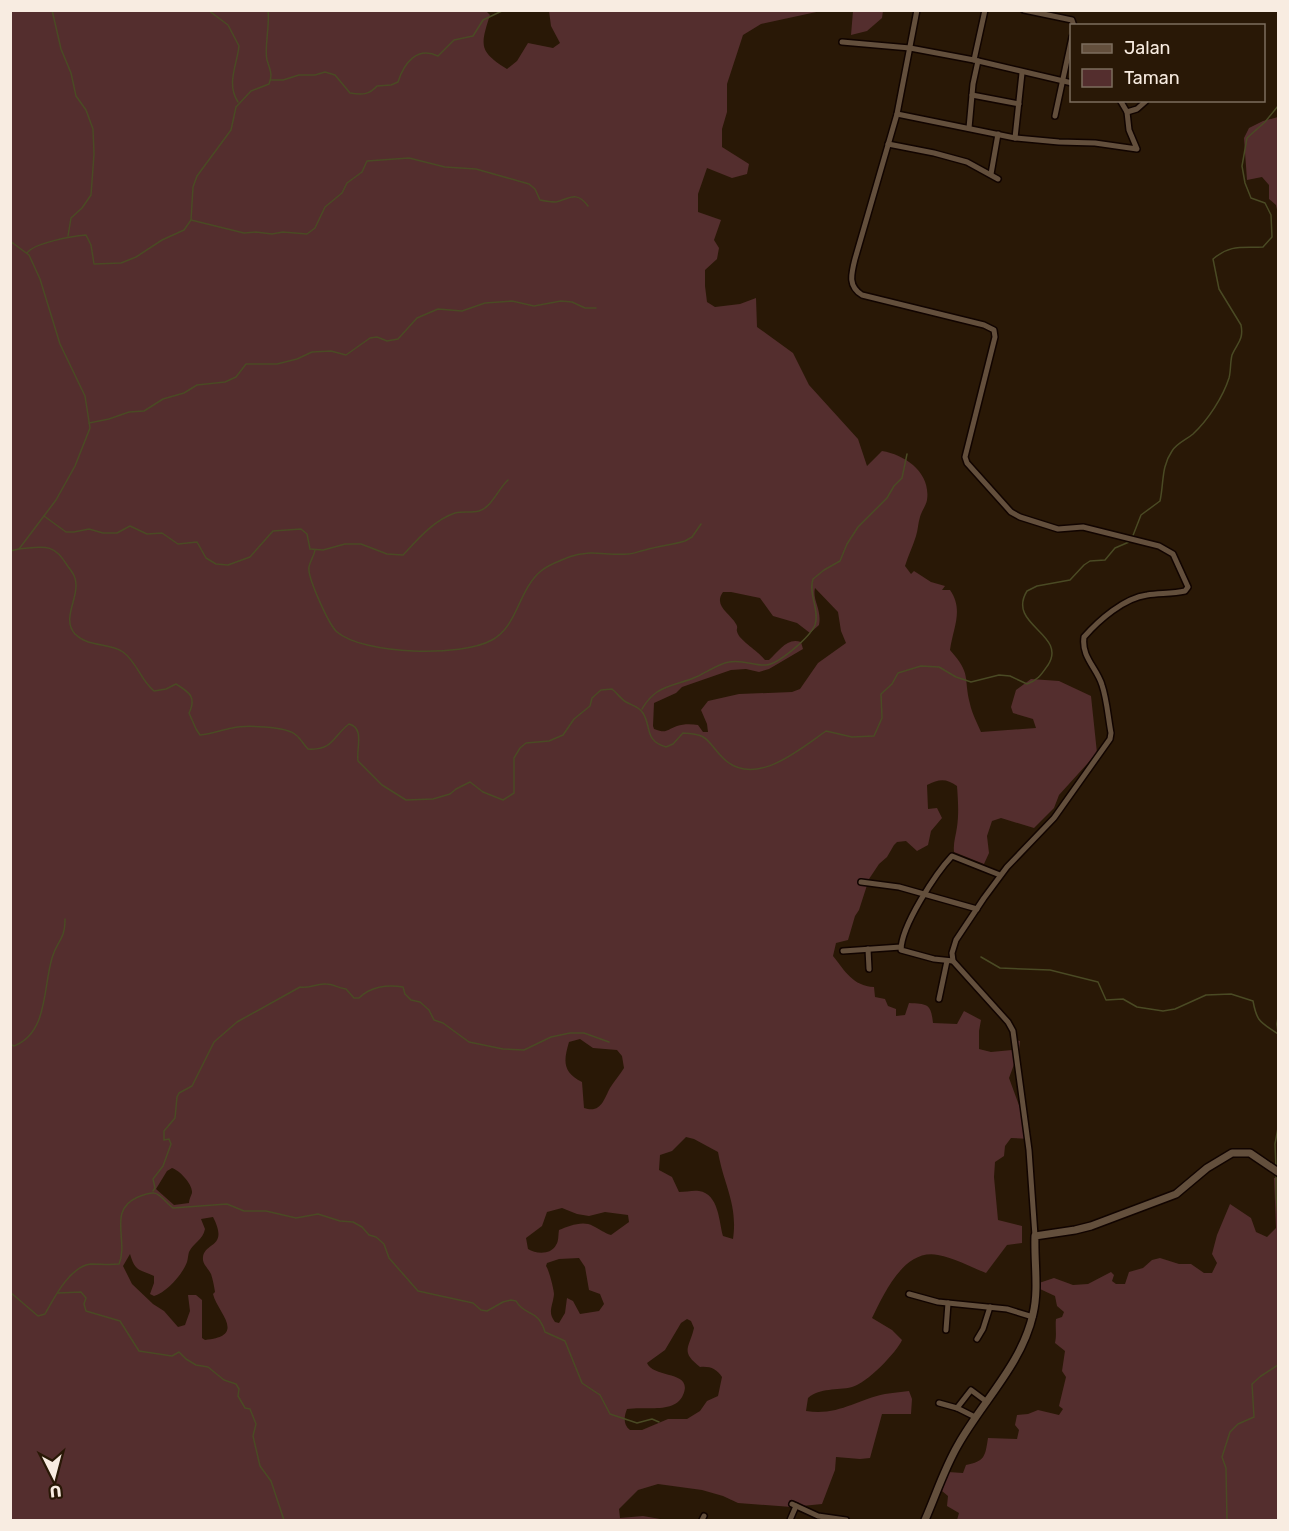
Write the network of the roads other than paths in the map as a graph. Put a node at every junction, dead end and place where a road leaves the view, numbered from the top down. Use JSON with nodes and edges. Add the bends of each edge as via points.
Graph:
{"nodes":[{"id":1,"x":917,"y":10,"type":"edge"},
{"id":2,"x":985,"y":10,"type":"edge"},
{"id":3,"x":1024,"y":10,"type":"edge"},
{"id":4,"x":1073,"y":24,"type":"edge"},
{"id":5,"x":842,"y":42,"type":"dead end"},
{"id":6,"x":1070,"y":42,"type":"edge"},
{"id":7,"x":910,"y":48,"type":"junction"},
{"id":8,"x":976,"y":61,"type":"junction"},
{"id":9,"x":1022,"y":72,"type":"junction"},
{"id":10,"x":1062,"y":81,"type":"junction"},
{"id":11,"x":1070,"y":83,"type":"edge"},
{"id":12,"x":972,"y":95,"type":"junction"},
{"id":13,"x":1121,"y":102,"type":"edge"},
{"id":14,"x":1145,"y":102,"type":"edge"},
{"id":15,"x":1019,"y":104,"type":"junction"},
{"id":16,"x":1127,"y":112,"type":"junction"},
{"id":17,"x":897,"y":114,"type":"junction"},
{"id":18,"x":1054,"y":116,"type":"dead end"},
{"id":19,"x":969,"y":128,"type":"junction"},
{"id":20,"x":998,"y":134,"type":"junction"},
{"id":21,"x":1015,"y":138,"type":"junction"},
{"id":22,"x":888,"y":144,"type":"junction"},
{"id":23,"x":991,"y":174,"type":"junction"},
{"id":24,"x":998,"y":179,"type":"dead end"},
{"id":25,"x":1000,"y":875,"type":"junction"},
{"id":26,"x":861,"y":882,"type":"dead end"},
{"id":27,"x":924,"y":895,"type":"junction"},
{"id":28,"x":976,"y":909,"type":"junction"},
{"id":29,"x":901,"y":947,"type":"junction"},
{"id":30,"x":868,"y":949,"type":"junction"},
{"id":31,"x":843,"y":951,"type":"dead end"},
{"id":32,"x":950,"y":961,"type":"junction"},
{"id":33,"x":869,"y":969,"type":"dead end"},
{"id":34,"x":939,"y":999,"type":"dead end"},
{"id":35,"x":1278,"y":1172,"type":"edge"},
{"id":36,"x":1035,"y":1236,"type":"junction"},
{"id":37,"x":909,"y":1294,"type":"dead end"},
{"id":38,"x":948,"y":1303,"type":"junction"},
{"id":39,"x":990,"y":1307,"type":"junction"},
{"id":40,"x":1033,"y":1317,"type":"junction"},
{"id":41,"x":946,"y":1330,"type":"dead end"},
{"id":42,"x":977,"y":1339,"type":"dead end"},
{"id":43,"x":987,"y":1402,"type":"junction"},
{"id":44,"x":939,"y":1403,"type":"dead end"},
{"id":45,"x":957,"y":1408,"type":"junction"},
{"id":46,"x":975,"y":1417,"type":"junction"},
{"id":47,"x":790,"y":1521,"type":"edge"},
{"id":48,"x":846,"y":1521,"type":"edge"},
{"id":49,"x":925,"y":1521,"type":"edge"}],
"edges":[{"from":1,"to":7,"type":"street"},
{"from":2,"to":8,"type":"street"},
{"from":3,"to":4,"type":"street","via":[[1072,20]]},
{"from":5,"to":7,"type":"street"},
{"from":6,"to":10,"type":"street"},
{"from":7,"to":8,"type":"street"},
{"from":7,"to":17,"type":"street"},
{"from":8,"to":9,"type":"street"},
{"from":8,"to":12,"type":"street"},
{"from":9,"to":10,"type":"street"},
{"from":9,"to":15,"type":"street"},
{"from":10,"to":11,"type":"street"},
{"from":10,"to":18,"type":"street"},
{"from":12,"to":15,"type":"street"},
{"from":12,"to":19,"type":"street"},
{"from":13,"to":16,"type":"street"},
{"from":14,"to":16,"type":"street"},
{"from":15,"to":21,"type":"street"},
{"from":16,"to":21,"type":"street","via":[[1137,149]]},
{"from":17,"to":19,"type":"street"},
{"from":17,"to":22,"type":"street"},
{"from":19,"to":20,"type":"street"},
{"from":20,"to":21,"type":"street"},
{"from":20,"to":23,"type":"street"},
{"from":22,"to":23,"type":"street","via":[[967,162]]},
{"from":22,"to":25,"type":"street","via":[[855,259],[853,288],[862,295],[993,330],[965,454],[967,464],[1020,517],[1058,529],[1083,527],[1159,546],[1173,555],[1187,589],[1131,600],[1084,637],[1085,652],[1103,687],[1111,736],[1054,818]]},
{"from":23,"to":24,"type":"street"},
{"from":25,"to":27,"type":"street","via":[[952,855]]},
{"from":25,"to":28,"type":"street"},
{"from":26,"to":27,"type":"street","via":[[883,883]]},
{"from":27,"to":28,"type":"street"},
{"from":27,"to":29,"type":"street"},
{"from":28,"to":32,"type":"street","via":[[956,940]]},
{"from":29,"to":30,"type":"street"},
{"from":29,"to":32,"type":"street","via":[[903,951]]},
{"from":30,"to":31,"type":"street"},
{"from":30,"to":33,"type":"street"},
{"from":32,"to":34,"type":"street"},
{"from":32,"to":36,"type":"street","via":[[1013,1028],[1029,1150]]},
{"from":35,"to":36,"type":"main road","via":[[1250,1153],[1232,1153],[1176,1194],[1091,1226]]},
{"from":36,"to":40,"type":"main road"},
{"from":37,"to":38,"type":"street"},
{"from":38,"to":39,"type":"street"},
{"from":38,"to":41,"type":"street"},
{"from":39,"to":40,"type":"street"},
{"from":39,"to":42,"type":"street"},
{"from":40,"to":43,"type":"main road","via":[[1020,1348]]},
{"from":43,"to":45,"type":"street","via":[[970,1390]]},
{"from":43,"to":46,"type":"main road"},
{"from":44,"to":45,"type":"street"},
{"from":45,"to":46,"type":"street"},
{"from":46,"to":49,"type":"main road","via":[[946,1469]]},
{"from":47,"to":48,"type":"street","via":[[794,1505],[826,1519]]}]}
